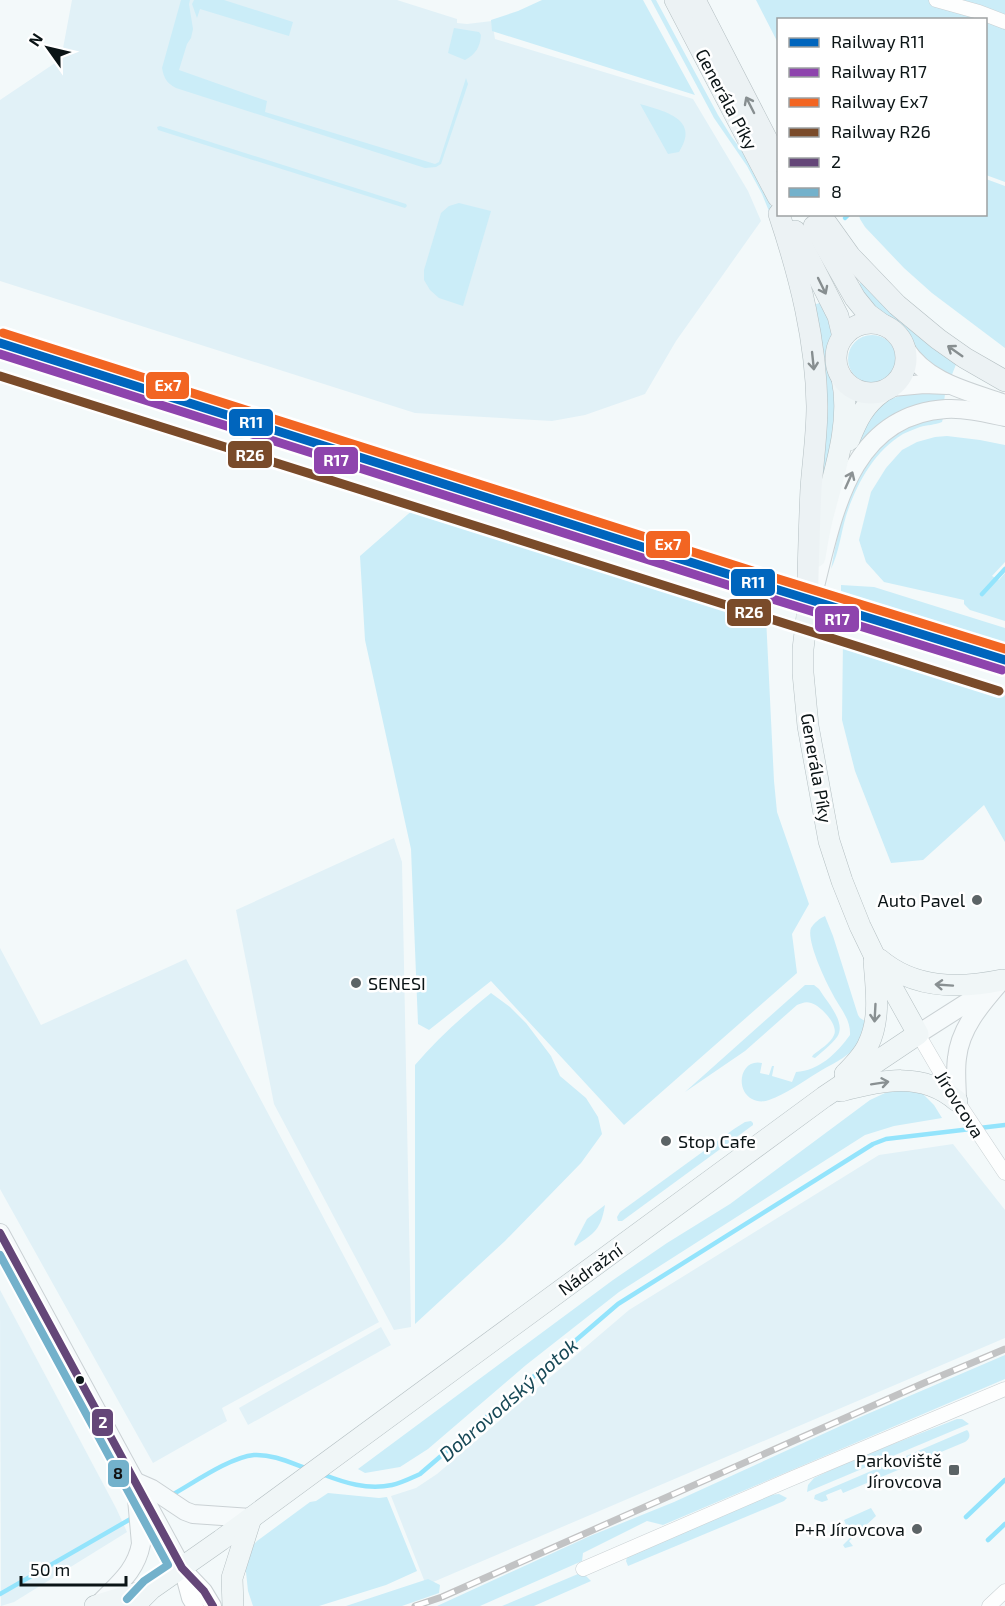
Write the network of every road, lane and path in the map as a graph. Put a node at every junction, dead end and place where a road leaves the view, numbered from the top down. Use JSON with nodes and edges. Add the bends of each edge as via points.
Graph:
{"nodes":[{"id":1,"x":936,"y":0,"type":"edge"},
{"id":2,"x":680,"y":2,"type":"edge"},
{"id":3,"x":1005,"y":22,"type":"edge"},
{"id":4,"x":775,"y":162,"type":"edge"},
{"id":5,"x":777,"y":185,"type":"edge"},
{"id":6,"x":777,"y":188,"type":"edge"},
{"id":7,"x":780,"y":216,"type":"edge"},
{"id":8,"x":788,"y":216,"type":"edge"},
{"id":9,"x":809,"y":216,"type":"edge"},
{"id":10,"x":821,"y":216,"type":"edge"},
{"id":11,"x":883,"y":325,"type":"junction"},
{"id":12,"x":843,"y":337,"type":"junction"},
{"id":13,"x":905,"y":348,"type":"junction"},
{"id":14,"x":842,"y":378,"type":"junction"},
{"id":15,"x":1005,"y":381,"type":"edge"},
{"id":16,"x":952,"y":386,"type":"junction"},
{"id":17,"x":887,"y":390,"type":"junction"},
{"id":18,"x":1005,"y":404,"type":"edge"},
{"id":19,"x":1005,"y":417,"type":"edge"},
{"id":20,"x":831,"y":486,"type":"junction"},
{"id":21,"x":807,"y":616,"type":"junction"},
{"id":22,"x":874,"y":955,"type":"junction"},
{"id":23,"x":1004,"y":980,"type":"edge"},
{"id":24,"x":918,"y":1034,"type":"junction"},
{"id":25,"x":824,"y":1097,"type":"junction"},
{"id":26,"x":957,"y":1101,"type":"junction"},
{"id":27,"x":1005,"y":1173,"type":"edge"},
{"id":28,"x":0,"y":1233,"type":"edge"},
{"id":29,"x":1005,"y":1389,"type":"edge"},
{"id":30,"x":141,"y":1491,"type":"junction"},
{"id":31,"x":251,"y":1518,"type":"junction"},
{"id":32,"x":146,"y":1521,"type":"junction"},
{"id":33,"x":182,"y":1568,"type":"junction"},
{"id":34,"x":583,"y":1569,"type":"dead end"},
{"id":35,"x":151,"y":1589,"type":"junction"},
{"id":36,"x":1005,"y":1591,"type":"edge"},
{"id":37,"x":93,"y":1605,"type":"edge"},
{"id":38,"x":134,"y":1606,"type":"edge"},
{"id":39,"x":195,"y":1606,"type":"edge"},
{"id":40,"x":213,"y":1606,"type":"edge"},
{"id":41,"x":233,"y":1606,"type":"edge"},
{"id":42,"x":989,"y":1606,"type":"edge"}],
"edges":[{"from":1,"to":3,"type":"street"},
{"from":2,"to":4,"type":"highway","name":"Generála Píky"},
{"from":4,"to":5,"type":"highway","name":"Generála Píky"},
{"from":4,"to":6,"type":"highway"},
{"from":7,"to":21,"type":"highway","one_way":true,"via":[[810,330],[815,375],[817,406]]},
{"from":8,"to":12,"type":"highway","one_way":true,"via":[[838,316]]},
{"from":9,"to":11,"type":"highway","via":[[855,298]]},
{"from":15,"to":10,"type":"highway","one_way":true,"via":[[965,358],[897,305],[850,255]]},
{"from":11,"to":12,"type":"highway","via":[[861,325]]},
{"from":11,"to":13,"type":"highway","via":[[900,338]]},
{"from":12,"to":14,"type":"highway","via":[[836,357]]},
{"from":13,"to":16,"type":"main road","via":[[919,366]]},
{"from":13,"to":17,"type":"highway","via":[[905,369]]},
{"from":14,"to":17,"type":"highway","via":[[860,392]]},
{"from":14,"to":20,"type":"main road","name":"Generála Píky","via":[[845,421]]},
{"from":16,"to":17,"type":"main road","via":[[924,384]]},
{"from":16,"to":18,"type":"main road"},
{"from":17,"to":20,"type":"main road","name":"Generála Píky","via":[[869,402],[860,415]]},
{"from":21,"to":19,"type":"main road","one_way":true,"via":[[843,491],[863,452],[874,440],[887,428],[922,412],[947,409]]},
{"from":20,"to":21,"type":"main road","name":"Generála Píky","via":[[819,533]]},
{"from":21,"to":22,"type":"main road","name":"Generála Píky","via":[[803,673],[808,726],[829,841]]},
{"from":23,"to":22,"type":"main road","one_way":true,"via":[[964,986],[932,984],[898,973]]},
{"from":22,"to":24,"type":"main road","name":"Generála Píky"},
{"from":22,"to":25,"type":"main road","one_way":true,"via":[[876,1017],[872,1036],[859,1060]]},
{"from":23,"to":24,"type":"main road","name":"Nádražní"},
{"from":23,"to":26,"type":"main road","via":[[979,1007],[963,1035],[957,1058]]},
{"from":24,"to":25,"type":"main road","name":"Nádražní"},
{"from":24,"to":26,"type":"street","name":"Jírovcova"},
{"from":25,"to":26,"type":"main road","one_way":true,"via":[[906,1080],[932,1085]]},
{"from":25,"to":31,"type":"main road","name":"Nádražní"},
{"from":26,"to":27,"type":"street","name":"Jírovcova"},
{"from":28,"to":30,"type":"main road"},
{"from":29,"to":34,"type":"street"},
{"from":30,"to":31,"type":"main road","via":[[193,1514]]},
{"from":30,"to":32,"type":"main road"},
{"from":31,"to":33,"type":"main road","name":"Nádražní"},
{"from":31,"to":41,"type":"main road","via":[[232,1578]]},
{"from":32,"to":33,"type":"main road"},
{"from":32,"to":37,"type":"main road","via":[[133,1567]]},
{"from":33,"to":35,"type":"main road","name":"Nádražní"},
{"from":33,"to":39,"type":"street"},
{"from":33,"to":40,"type":"street"},
{"from":35,"to":37,"type":"main road"},
{"from":35,"to":38,"type":"main road"},
{"from":36,"to":42,"type":"street"}]}
